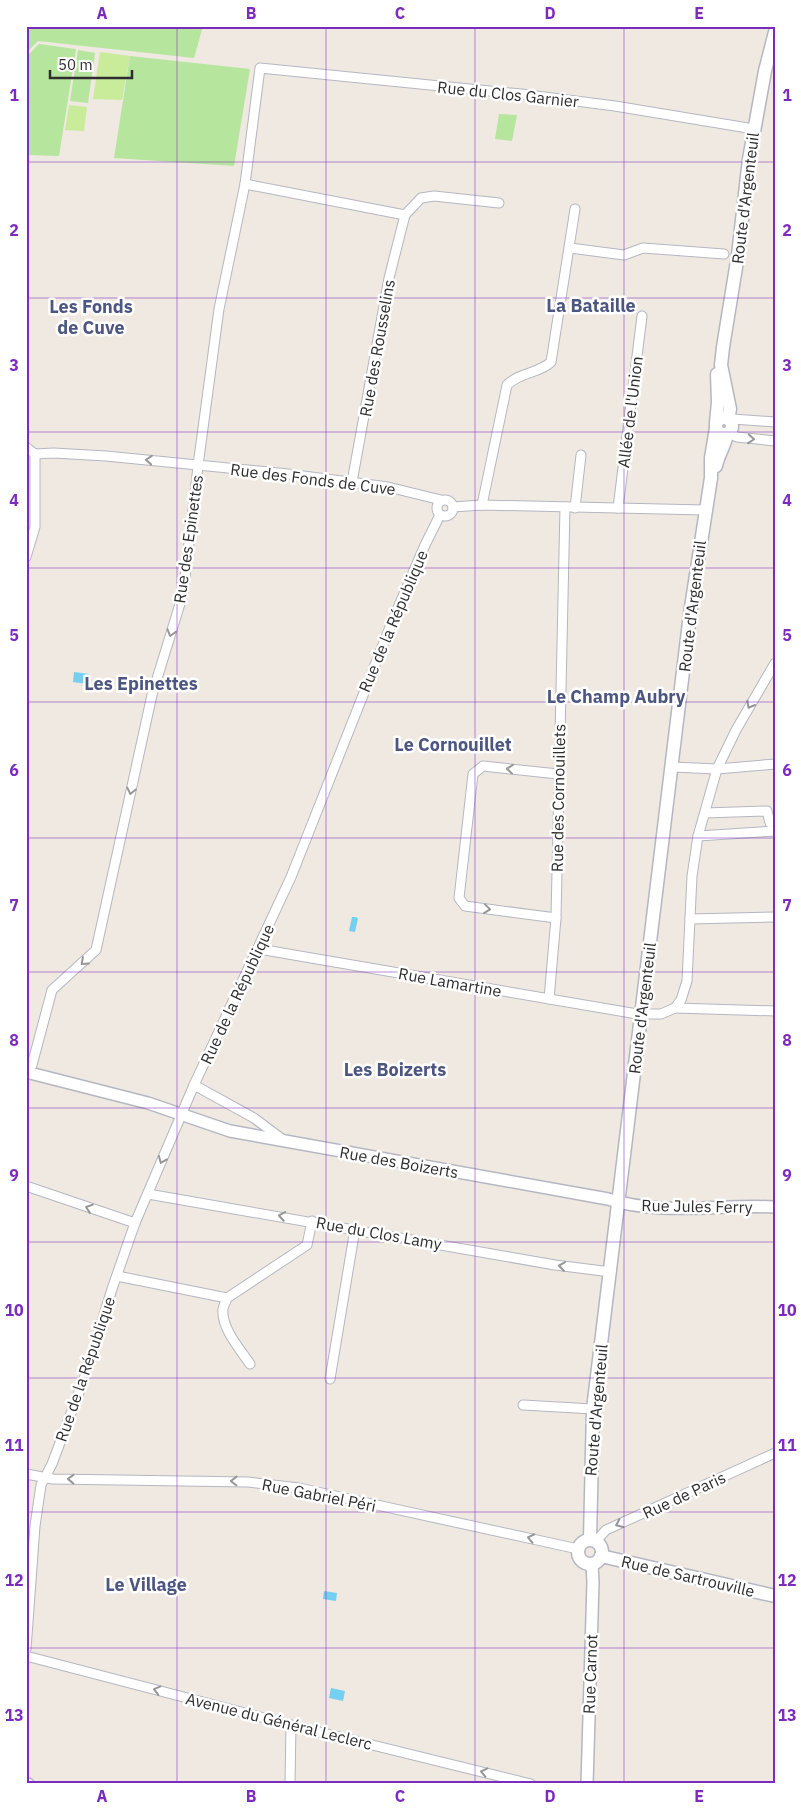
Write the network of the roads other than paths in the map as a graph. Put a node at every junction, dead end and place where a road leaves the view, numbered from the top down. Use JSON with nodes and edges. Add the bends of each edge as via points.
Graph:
{"nodes":[{"id":1,"x":775,"y":32,"type":"edge"},
{"id":2,"x":260,"y":68,"type":"joint"},
{"id":3,"x":754,"y":129,"type":"junction"},
{"id":4,"x":245,"y":184,"type":"junction"},
{"id":5,"x":499,"y":203,"type":"dead end"},
{"id":6,"x":575,"y":209,"type":"dead end"},
{"id":7,"x":405,"y":215,"type":"junction"},
{"id":8,"x":570,"y":248,"type":"junction"},
{"id":9,"x":724,"y":254,"type":"dead end"},
{"id":10,"x":642,"y":316,"type":"dead end"},
{"id":11,"x":775,"y":422,"type":"edge"},
{"id":12,"x":725,"y":427,"type":"junction"},
{"id":13,"x":775,"y":441,"type":"edge"},
{"id":14,"x":26,"y":447,"type":"edge"},
{"id":15,"x":35,"y":454,"type":"junction"},
{"id":16,"x":581,"y":455,"type":"dead end"},
{"id":17,"x":198,"y":465,"type":"junction"},
{"id":18,"x":352,"y":482,"type":"junction"},
{"id":19,"x":440,"y":500,"type":"junction"},
{"id":20,"x":482,"y":505,"type":"junction"},
{"id":21,"x":453,"y":507,"type":"junction"},
{"id":22,"x":565,"y":507,"type":"junction"},
{"id":23,"x":575,"y":508,"type":"junction"},
{"id":24,"x":618,"y":508,"type":"junction"},
{"id":25,"x":705,"y":510,"type":"junction"},
{"id":26,"x":440,"y":515,"type":"junction"},
{"id":27,"x":26,"y":557,"type":"edge"},
{"id":28,"x":775,"y":663,"type":"edge"},
{"id":29,"x":775,"y":764,"type":"edge"},
{"id":30,"x":672,"y":767,"type":"junction"},
{"id":31,"x":717,"y":769,"type":"junction"},
{"id":32,"x":558,"y":774,"type":"junction"},
{"id":33,"x":705,"y":813,"type":"junction"},
{"id":34,"x":772,"y":827,"type":"edge"},
{"id":35,"x":698,"y":836,"type":"junction"},
{"id":36,"x":775,"y":917,"type":"edge"},
{"id":37,"x":556,"y":918,"type":"junction"},
{"id":38,"x":690,"y":919,"type":"junction"},
{"id":39,"x":259,"y":949,"type":"junction"},
{"id":40,"x":549,"y":999,"type":"junction"},
{"id":41,"x":675,"y":1008,"type":"junction"},
{"id":42,"x":775,"y":1011,"type":"edge"},
{"id":43,"x":642,"y":1014,"type":"junction"},
{"id":44,"x":27,"y":1072,"type":"edge"},
{"id":45,"x":194,"y":1085,"type":"junction"},
{"id":46,"x":180,"y":1115,"type":"junction"},
{"id":47,"x":284,"y":1141,"type":"junction"},
{"id":48,"x":26,"y":1186,"type":"edge"},
{"id":49,"x":148,"y":1194,"type":"junction"},
{"id":50,"x":619,"y":1202,"type":"junction"},
{"id":51,"x":775,"y":1207,"type":"edge"},
{"id":52,"x":312,"y":1221,"type":"junction"},
{"id":53,"x":135,"y":1223,"type":"junction"},
{"id":54,"x":355,"y":1229,"type":"junction"},
{"id":55,"x":611,"y":1272,"type":"junction"},
{"id":56,"x":117,"y":1276,"type":"junction"},
{"id":57,"x":227,"y":1298,"type":"junction"},
{"id":58,"x":250,"y":1364,"type":"dead end"},
{"id":59,"x":330,"y":1380,"type":"dead end"},
{"id":60,"x":523,"y":1405,"type":"dead end"},
{"id":61,"x":593,"y":1409,"type":"junction"},
{"id":62,"x":775,"y":1453,"type":"edge"},
{"id":63,"x":26,"y":1474,"type":"edge"},
{"id":64,"x":44,"y":1477,"type":"junction"},
{"id":65,"x":593,"y":1540,"type":"junction"},
{"id":66,"x":578,"y":1549,"type":"junction"},
{"id":67,"x":596,"y":1560,"type":"junction"},
{"id":68,"x":775,"y":1596,"type":"edge"},
{"id":69,"x":26,"y":1649,"type":"edge"},
{"id":70,"x":26,"y":1656,"type":"edge"},
{"id":71,"x":291,"y":1725,"type":"junction"},
{"id":72,"x":290,"y":1784,"type":"edge"},
{"id":73,"x":532,"y":1784,"type":"edge"},
{"id":74,"x":587,"y":1784,"type":"edge"}],
"edges":[{"from":1,"to":3,"type":"main road","name":"Route d'Argenteuil"},
{"from":2,"to":3,"type":"street","name":"Rue du Clos Garnier","via":[[521,94]]},
{"from":2,"to":4,"type":"street","name":"Rue des Epinettes"},
{"from":3,"to":12,"type":"main road","name":"Route d'Argenteuil","via":[[721,365],[730,409]]},
{"from":4,"to":7,"type":"street"},
{"from":4,"to":17,"type":"street","name":"Rue des Epinettes","via":[[219,309]]},
{"from":5,"to":7,"type":"street","via":[[434,196],[421,198]]},
{"from":6,"to":8,"type":"street"},
{"from":7,"to":18,"type":"street","name":"Rue des Rousselins","via":[[389,278]]},
{"from":8,"to":9,"type":"street","via":[[624,255],[643,248]]},
{"from":8,"to":20,"type":"street","via":[[551,362],[507,385]]},
{"from":10,"to":24,"type":"street","name":"Allée de l'Union"},
{"from":11,"to":12,"type":"street","via":[[733,419]]},
{"from":12,"to":13,"type":"street","one_way":true,"via":[[736,437]]},
{"from":12,"to":25,"type":"main road","name":"Route d'Argenteuil","via":[[711,458]]},
{"from":14,"to":15,"type":"street"},
{"from":17,"to":15,"type":"street","name":"Rue des Fonds de Cuve","one_way":true,"via":[[106,456]]},
{"from":15,"to":27,"type":"street","via":[[35,527]]},
{"from":16,"to":23,"type":"street"},
{"from":17,"to":18,"type":"street","name":"Rue des Fonds de Cuve"},
{"from":17,"to":44,"type":"street","name":"Rue des Epinettes","one_way":true,"via":[[183,594],[152,695],[96,950],[52,990],[32,1065]]},
{"from":18,"to":19,"type":"street","name":"Rue des Fonds de Cuve"},
{"from":19,"to":21,"type":"street","via":[[449,500]]},
{"from":19,"to":26,"type":"street","via":[[436,508]]},
{"from":20,"to":21,"type":"street"},
{"from":20,"to":22,"type":"street"},
{"from":21,"to":26,"type":"street","via":[[450,514]]},
{"from":22,"to":23,"type":"street"},
{"from":22,"to":32,"type":"street","name":"Rue des Cornouillets"},
{"from":23,"to":24,"type":"street"},
{"from":24,"to":25,"type":"street"},
{"from":25,"to":30,"type":"main road","name":"Route d'Argenteuil"},
{"from":26,"to":39,"type":"street","name":"Rue de la République","via":[[392,622],[291,877]]},
{"from":28,"to":31,"type":"street","one_way":true},
{"from":29,"to":31,"type":"street"},
{"from":30,"to":31,"type":"street"},
{"from":30,"to":43,"type":"main road","name":"Route d'Argenteuil"},
{"from":31,"to":33,"type":"street"},
{"from":32,"to":37,"type":"street","name":"Rue des Cornouillets"},
{"from":32,"to":37,"type":"street","one_way":true,"via":[[483,766],[473,774],[459,898],[465,906]]},
{"from":33,"to":34,"type":"street","via":[[767,812]]},
{"from":33,"to":35,"type":"street"},
{"from":34,"to":35,"type":"street"},
{"from":35,"to":38,"type":"street"},
{"from":36,"to":38,"type":"street"},
{"from":37,"to":40,"type":"street","name":"Rue des Cornouillets"},
{"from":38,"to":41,"type":"street","via":[[687,981]]},
{"from":39,"to":40,"type":"street","name":"Rue Lamartine"},
{"from":39,"to":45,"type":"street","name":"Rue de la République"},
{"from":40,"to":43,"type":"street","name":"Rue Lamartine"},
{"from":41,"to":42,"type":"street","name":"Rue Lamartine"},
{"from":41,"to":43,"type":"street","name":"Rue Lamartine","via":[[660,1014]]},
{"from":43,"to":50,"type":"main road","name":"Route d'Argenteuil"},
{"from":44,"to":46,"type":"street","name":"Rue des Boizerts","via":[[148,1103]]},
{"from":45,"to":46,"type":"street","name":"Rue de la République"},
{"from":45,"to":47,"type":"street","via":[[254,1118]]},
{"from":46,"to":47,"type":"street","name":"Rue des Boizerts","via":[[230,1131]]},
{"from":46,"to":49,"type":"street","name":"Rue de la République","one_way":true},
{"from":47,"to":50,"type":"street","name":"Rue des Boizerts"},
{"from":53,"to":48,"type":"street","one_way":true},
{"from":52,"to":49,"type":"street","name":"Rue du Clos Lamy","one_way":true},
{"from":49,"to":53,"type":"street","name":"Rue de la République"},
{"from":50,"to":51,"type":"street","name":"Rue Jules Ferry","via":[[674,1208]]},
{"from":50,"to":55,"type":"main road","name":"Route d'Argenteuil"},
{"from":52,"to":54,"type":"street","name":"Rue du Clos Lamy"},
{"from":52,"to":57,"type":"street","via":[[307,1245]]},
{"from":53,"to":56,"type":"street","name":"Rue de la République"},
{"from":55,"to":54,"type":"street","name":"Rue du Clos Lamy","one_way":true},
{"from":54,"to":59,"type":"street"},
{"from":55,"to":61,"type":"main road","name":"Route d'Argenteuil"},
{"from":56,"to":57,"type":"street"},
{"from":56,"to":64,"type":"street","name":"Rue de la République","via":[[85,1376],[52,1464]]},
{"from":57,"to":58,"type":"street","via":[[224,1318]]},
{"from":60,"to":61,"type":"street"},
{"from":61,"to":65,"type":"main road","name":"Route d'Argenteuil"},
{"from":62,"to":65,"type":"street","name":"Rue de Paris","one_way":true,"via":[[606,1530]]},
{"from":63,"to":64,"type":"street","name":"Rue Gabriel Péri"},
{"from":66,"to":64,"type":"street","name":"Rue Gabriel Péri","one_way":true,"via":[[299,1488],[248,1482]]},
{"from":64,"to":69,"type":"street","name":"Rue de la République","via":[[35,1526]]},
{"from":65,"to":66,"type":"main road","via":[[583,1541]]},
{"from":65,"to":67,"type":"main road","via":[[602,1548]]},
{"from":66,"to":67,"type":"main road","via":[[581,1560]]},
{"from":67,"to":68,"type":"main road","name":"Rue de Sartrouville"},
{"from":67,"to":74,"type":"street","name":"Rue Carnot"},
{"from":71,"to":70,"type":"street","name":"Avenue du Général Leclerc","one_way":true},
{"from":71,"to":72,"type":"street"},
{"from":73,"to":71,"type":"street","name":"Avenue du Général Leclerc","one_way":true}]}
